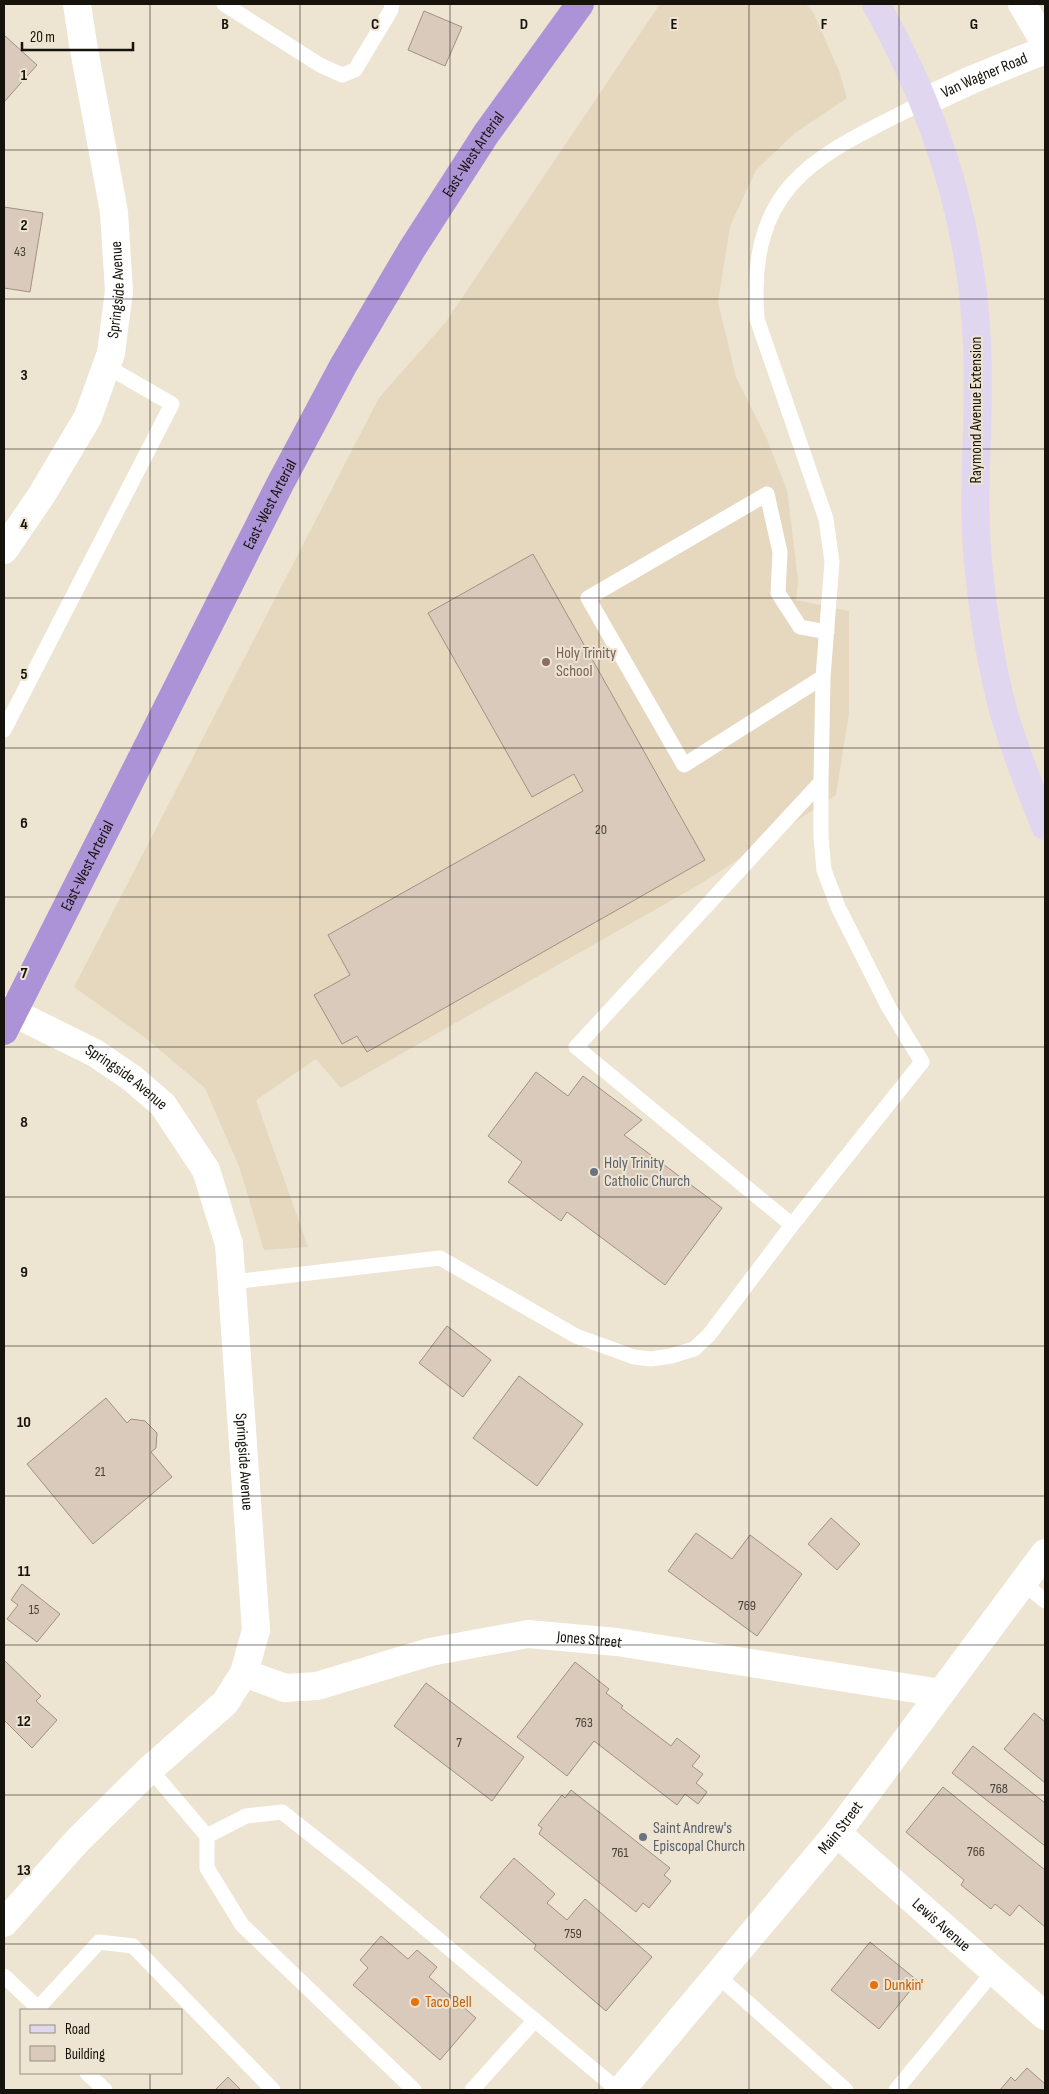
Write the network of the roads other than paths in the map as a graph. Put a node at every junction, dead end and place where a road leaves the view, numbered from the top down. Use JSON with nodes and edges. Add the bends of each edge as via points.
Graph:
{"nodes":[{"id":1,"x":77,"y":4,"type":"edge"},
{"id":2,"x":224,"y":4,"type":"edge"},
{"id":3,"x":392,"y":4,"type":"edge"},
{"id":4,"x":580,"y":4,"type":"edge"},
{"id":5,"x":876,"y":4,"type":"edge"},
{"id":6,"x":1022,"y":4,"type":"edge"},
{"id":7,"x":1045,"y":43,"type":"edge"},
{"id":8,"x":1045,"y":50,"type":"edge"},
{"id":9,"x":924,"y":102,"type":"junction"},
{"id":10,"x":106,"y":366,"type":"junction"},
{"id":11,"x":4,"y":550,"type":"edge"},
{"id":12,"x":826,"y":632,"type":"junction"},
{"id":13,"x":823,"y":677,"type":"junction"},
{"id":14,"x":4,"y":730,"type":"edge"},
{"id":15,"x":821,"y":782,"type":"junction"},
{"id":16,"x":1045,"y":826,"type":"edge"},
{"id":17,"x":7,"y":1017,"type":"edge"},
{"id":18,"x":792,"y":1224,"type":"junction"},
{"id":19,"x":232,"y":1282,"type":"junction"},
{"id":20,"x":1045,"y":1553,"type":"edge"},
{"id":21,"x":1023,"y":1583,"type":"junction"},
{"id":22,"x":1045,"y":1601,"type":"edge"},
{"id":23,"x":244,"y":1672,"type":"junction"},
{"id":24,"x":941,"y":1693,"type":"junction"},
{"id":25,"x":150,"y":1769,"type":"junction"},
{"id":26,"x":837,"y":1833,"type":"junction"},
{"id":27,"x":207,"y":1836,"type":"junction"},
{"id":28,"x":4,"y":1923,"type":"edge"},
{"id":29,"x":994,"y":1971,"type":"junction"},
{"id":30,"x":4,"y":1976,"type":"edge"},
{"id":31,"x":718,"y":1976,"type":"junction"},
{"id":32,"x":38,"y":2009,"type":"edge"},
{"id":33,"x":1045,"y":2016,"type":"edge"},
{"id":34,"x":535,"y":2020,"type":"junction"},
{"id":35,"x":87,"y":2074,"type":"edge"},
{"id":36,"x":627,"y":2088,"type":"edge"},
{"id":37,"x":105,"y":2090,"type":"edge"},
{"id":38,"x":273,"y":2090,"type":"edge"},
{"id":39,"x":414,"y":2090,"type":"edge"},
{"id":40,"x":472,"y":2090,"type":"edge"},
{"id":41,"x":846,"y":2090,"type":"edge"},
{"id":42,"x":896,"y":2090,"type":"edge"}],
"edges":[{"from":1,"to":10,"type":"street","name":"Springside Avenue","via":[[114,212],[119,291],[111,353]]},
{"from":2,"to":3,"type":"lane","via":[[320,65],[342,75],[356,70]]},
{"from":4,"to":17,"type":"highway","name":"East-West Arterial","via":[[481,142],[412,249],[344,366],[280,484]]},
{"from":5,"to":9,"type":"main road","name":"Raymond Avenue Extension"},
{"from":6,"to":7,"type":"street","name":"Van Wagner Road"},
{"from":8,"to":9,"type":"street","name":"Van Wagner Road"},
{"from":9,"to":12,"type":"lane","via":[[840,146],[814,162],[794,180],[764,230],[759,257],[756,319],[826,519],[832,562]]},
{"from":9,"to":16,"type":"main road","name":"Raymond Avenue Extension","via":[[954,189],[974,296],[979,401],[978,561],[992,663],[1005,717]]},
{"from":10,"to":11,"type":"street","name":"Springside Avenue","via":[[88,417]]},
{"from":10,"to":14,"type":"lane","via":[[172,404]]},
{"from":12,"to":13,"type":"lane"},
{"from":12,"to":13,"type":"lane","via":[[800,627],[778,593],[780,552],[767,494],[588,598],[684,764]]},
{"from":13,"to":15,"type":"lane"},
{"from":15,"to":18,"type":"lane","via":[[824,870],[838,907],[888,1006],[922,1062]]},
{"from":15,"to":18,"type":"lane","via":[[576,1047]]},
{"from":17,"to":19,"type":"street","name":"Springside Avenue","via":[[95,1054],[133,1079],[163,1105],[206,1170],[229,1244]]},
{"from":18,"to":19,"type":"lane","via":[[709,1335],[694,1349],[651,1360],[576,1336],[440,1258]]},
{"from":19,"to":23,"type":"street","name":"Springside Avenue","via":[[256,1630]]},
{"from":20,"to":21,"type":"street","name":"Main Street"},
{"from":21,"to":22,"type":"lane"},
{"from":21,"to":24,"type":"street","name":"Main Street"},
{"from":23,"to":24,"type":"street","name":"Jones Street","via":[[285,1688],[317,1686],[430,1652],[528,1634],[617,1642]]},
{"from":23,"to":25,"type":"street","name":"Springside Avenue","via":[[225,1703]]},
{"from":24,"to":26,"type":"street","name":"Main Street"},
{"from":25,"to":27,"type":"lane"},
{"from":25,"to":28,"type":"street","name":"Springside Avenue","via":[[78,1840]]},
{"from":26,"to":29,"type":"street","name":"Lewis Avenue"},
{"from":26,"to":31,"type":"street","name":"Main Street"},
{"from":27,"to":34,"type":"lane","via":[[246,1816],[282,1812]]},
{"from":27,"to":39,"type":"lane","via":[[207,1868],[242,1925]]},
{"from":29,"to":33,"type":"street","name":"Lewis Avenue"},
{"from":29,"to":42,"type":"lane"},
{"from":30,"to":32,"type":"lane"},
{"from":31,"to":36,"type":"street","name":"Main Street"},
{"from":31,"to":41,"type":"lane"},
{"from":32,"to":38,"type":"lane","via":[[100,1942],[132,1946]]},
{"from":34,"to":36,"type":"lane"},
{"from":34,"to":40,"type":"lane"},
{"from":35,"to":37,"type":"lane"}]}
